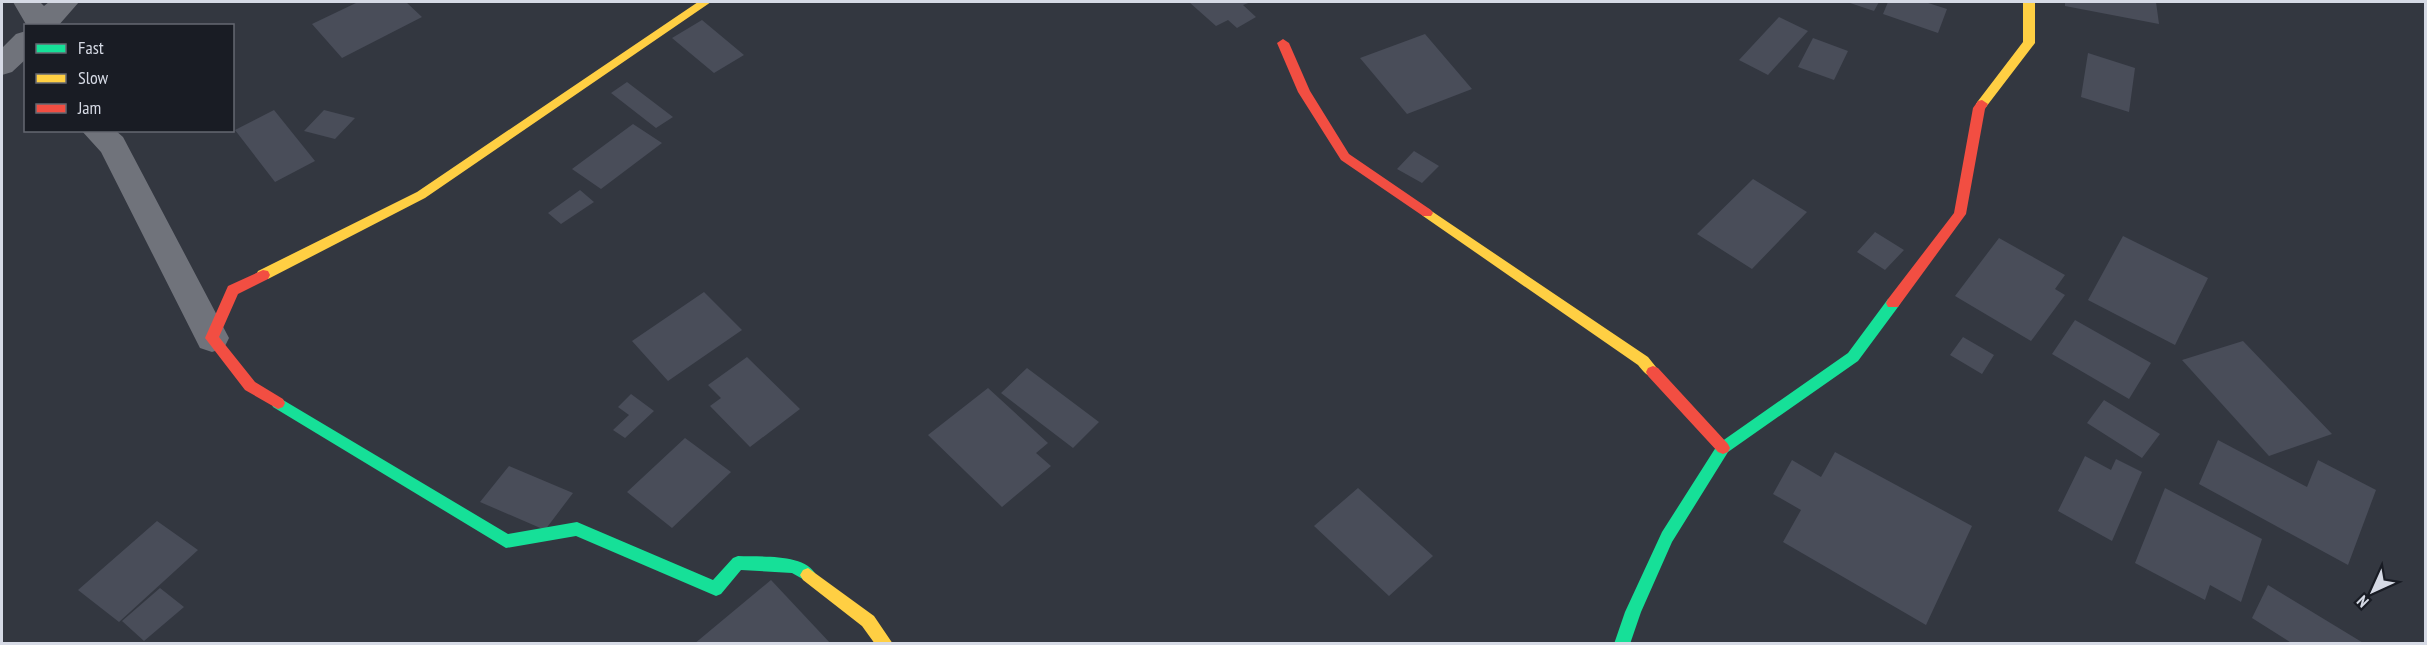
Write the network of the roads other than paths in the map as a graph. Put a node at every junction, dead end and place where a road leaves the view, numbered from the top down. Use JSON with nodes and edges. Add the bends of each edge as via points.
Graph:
{"nodes":[{"id":1,"x":26,"y":2,"type":"edge"},
{"id":2,"x":65,"y":2,"type":"edge"},
{"id":3,"x":705,"y":2,"type":"edge"},
{"id":4,"x":2029,"y":2,"type":"edge"},
{"id":5,"x":25,"y":24,"type":"edge"},
{"id":6,"x":45,"y":24,"type":"edge"},
{"id":7,"x":1283,"y":43,"type":"dead end"},
{"id":8,"x":98,"y":132,"type":"edge"},
{"id":9,"x":212,"y":338,"type":"junction"},
{"id":10,"x":1722,"y":448,"type":"junction"},
{"id":11,"x":885,"y":644,"type":"edge"},
{"id":12,"x":1622,"y":644,"type":"edge"}],
"edges":[{"from":1,"to":5,"type":"street"},
{"from":2,"to":6,"type":"street"},
{"from":3,"to":9,"type":"street","via":[[421,195],[233,290]]},
{"from":4,"to":10,"type":"street","via":[[2028,43],[1979,108],[1960,214],[1853,357]]},
{"from":7,"to":10,"type":"street","via":[[1304,92],[1345,157],[1643,361]]},
{"from":8,"to":9,"type":"street","via":[[112,145]]},
{"from":9,"to":11,"type":"street","via":[[250,386],[506,541],[577,529],[716,589],[738,563],[795,566],[868,621]]},
{"from":10,"to":12,"type":"street","via":[[1667,537]]}]}
